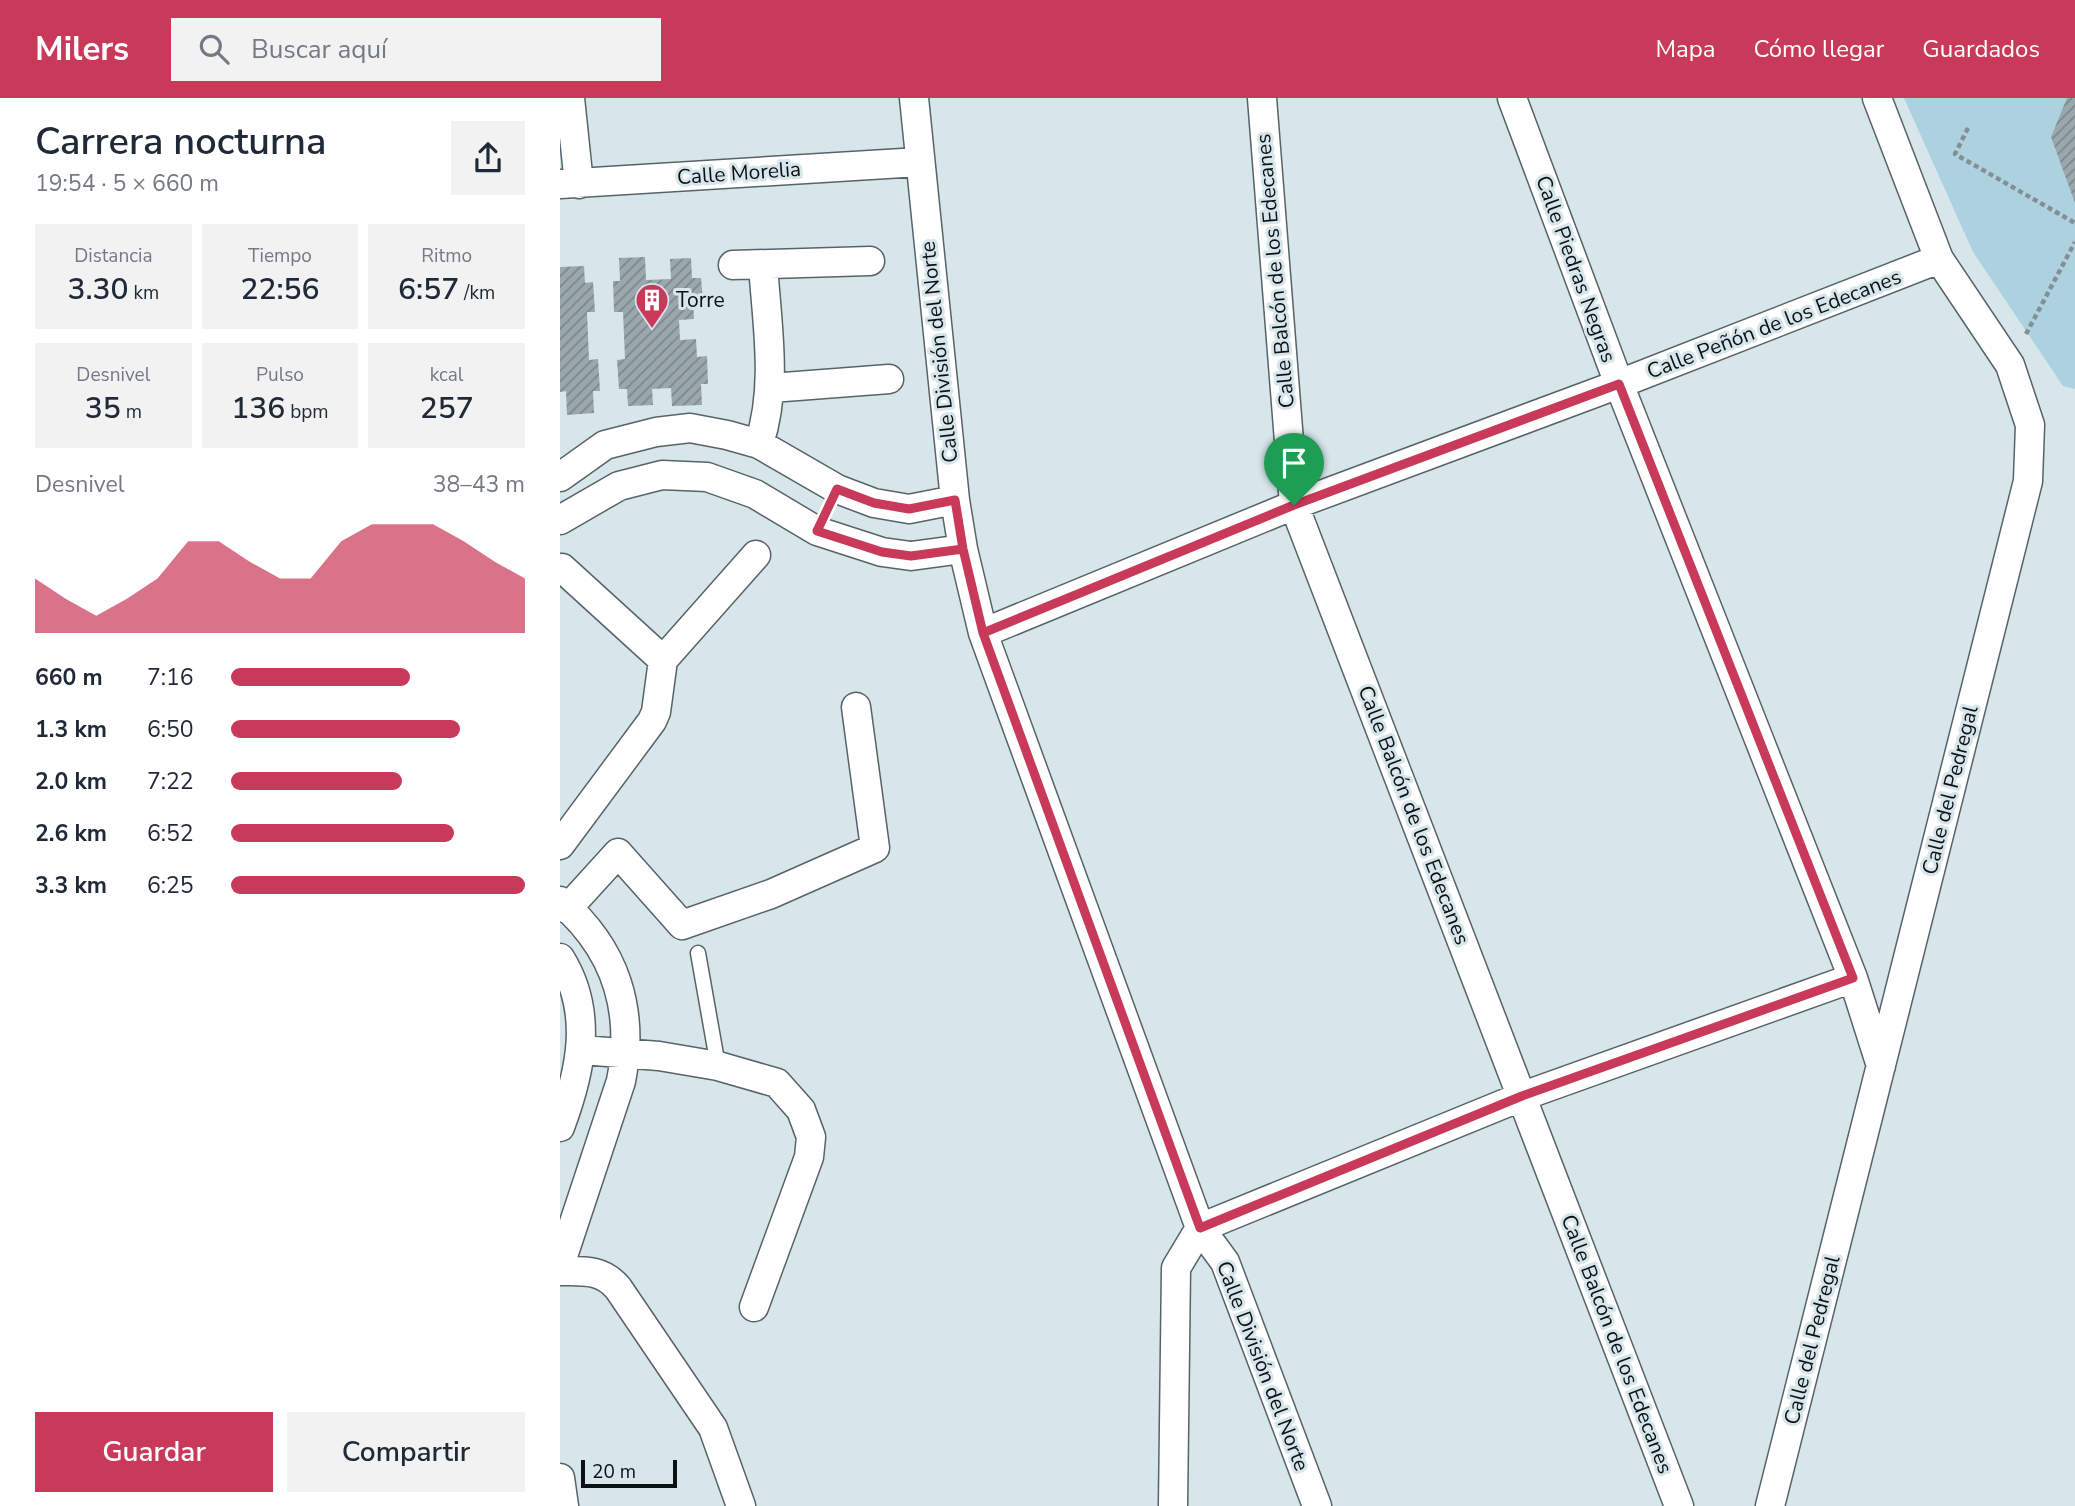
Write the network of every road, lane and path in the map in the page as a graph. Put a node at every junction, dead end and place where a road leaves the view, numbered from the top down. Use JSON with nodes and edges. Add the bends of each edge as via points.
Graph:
{"nodes":[{"id":1,"x":570,"y":98,"type":"edge"},
{"id":2,"x":914,"y":98,"type":"edge"},
{"id":3,"x":1262,"y":98,"type":"edge"},
{"id":4,"x":1512,"y":98,"type":"edge"},
{"id":5,"x":1877,"y":98,"type":"edge"},
{"id":6,"x":1968,"y":128,"type":"dead end"},
{"id":7,"x":919,"y":162,"type":"junction"},
{"id":8,"x":570,"y":184,"type":"edge"},
{"id":9,"x":2075,"y":223,"type":"edge"},
{"id":10,"x":2075,"y":242,"type":"edge"},
{"id":11,"x":1939,"y":259,"type":"junction"},
{"id":12,"x":870,"y":261,"type":"dead end"},
{"id":13,"x":733,"y":265,"type":"dead end"},
{"id":14,"x":763,"y":265,"type":"junction"},
{"id":15,"x":2010,"y":365,"type":"junction"},
{"id":16,"x":889,"y":379,"type":"dead end"},
{"id":17,"x":1619,"y":384,"type":"junction"},
{"id":18,"x":771,"y":388,"type":"junction"},
{"id":19,"x":759,"y":444,"type":"junction"},
{"id":20,"x":560,"y":477,"type":"edge"},
{"id":21,"x":837,"y":489,"type":"junction"},
{"id":22,"x":955,"y":500,"type":"junction"},
{"id":23,"x":1294,"y":505,"type":"junction"},
{"id":24,"x":560,"y":520,"type":"edge"},
{"id":25,"x":817,"y":531,"type":"junction"},
{"id":26,"x":963,"y":549,"type":"junction"},
{"id":27,"x":756,"y":555,"type":"dead end"},
{"id":28,"x":562,"y":568,"type":"edge"},
{"id":29,"x":983,"y":633,"type":"junction"},
{"id":30,"x":663,"y":660,"type":"junction"},
{"id":31,"x":856,"y":707,"type":"dead end"},
{"id":32,"x":560,"y":845,"type":"edge"},
{"id":33,"x":564,"y":905,"type":"edge"},
{"id":34,"x":698,"y":953,"type":"dead end"},
{"id":35,"x":560,"y":958,"type":"edge"},
{"id":36,"x":1853,"y":978,"type":"junction"},
{"id":37,"x":582,"y":1050,"type":"junction"},
{"id":38,"x":626,"y":1054,"type":"junction"},
{"id":39,"x":718,"y":1066,"type":"junction"},
{"id":40,"x":1881,"y":1066,"type":"junction"},
{"id":41,"x":1522,"y":1096,"type":"junction"},
{"id":42,"x":560,"y":1127,"type":"edge"},
{"id":43,"x":1200,"y":1228,"type":"junction"},
{"id":44,"x":560,"y":1265,"type":"edge"},
{"id":45,"x":560,"y":1271,"type":"edge"},
{"id":46,"x":754,"y":1307,"type":"dead end"},
{"id":47,"x":560,"y":1478,"type":"edge"},
{"id":48,"x":564,"y":1506,"type":"edge"},
{"id":49,"x":741,"y":1506,"type":"edge"},
{"id":50,"x":1173,"y":1506,"type":"edge"},
{"id":51,"x":1317,"y":1506,"type":"edge"},
{"id":52,"x":1679,"y":1506,"type":"edge"},
{"id":53,"x":1770,"y":1506,"type":"edge"}],
"edges":[{"from":1,"to":8,"type":"street"},
{"from":2,"to":7,"type":"street","name":"Calle División del Norte"},
{"from":3,"to":23,"type":"street","name":"Calle Balcón de los Edecanes"},
{"from":4,"to":17,"type":"street","name":"Calle Piedras Negras"},
{"from":5,"to":11,"type":"street","name":"Calle del Pedregal"},
{"from":6,"to":9,"type":"path","via":[[1955,154]]},
{"from":7,"to":8,"type":"street","name":"Calle Morelia"},
{"from":7,"to":22,"type":"street","name":"Calle División del Norte"},
{"from":10,"to":15,"type":"path"},
{"from":11,"to":15,"type":"street","name":"Calle del Pedregal"},
{"from":11,"to":17,"type":"street","name":"Calle Peñón de los Edecanes"},
{"from":12,"to":14,"type":"street"},
{"from":13,"to":14,"type":"street"},
{"from":14,"to":18,"type":"street"},
{"from":15,"to":40,"type":"street","name":"Calle del Pedregal","via":[[2030,425],[2028,481]]},
{"from":16,"to":18,"type":"street"},
{"from":17,"to":23,"type":"street","name":"Calle Peñón de los Edecanes"},
{"from":17,"to":36,"type":"street","name":"Calle Piedras Negras"},
{"from":18,"to":19,"type":"street"},
{"from":19,"to":20,"type":"street","via":[[690,428],[656,432],[606,445]]},
{"from":19,"to":21,"type":"street"},
{"from":21,"to":22,"type":"street","via":[[874,503],[909,509]]},
{"from":21,"to":25,"type":"street"},
{"from":22,"to":26,"type":"street","name":"Calle División del Norte"},
{"from":23,"to":29,"type":"street","name":"Calle Peñón de los Edecanes"},
{"from":23,"to":41,"type":"street","name":"Calle Balcón de los Edecanes"},
{"from":24,"to":25,"type":"street","via":[[619,486],[662,475],[707,477],[755,494]]},
{"from":25,"to":26,"type":"street","via":[[882,552],[911,556]]},
{"from":26,"to":29,"type":"street","name":"Calle División del Norte"},
{"from":27,"to":30,"type":"street"},
{"from":28,"to":30,"type":"street"},
{"from":29,"to":43,"type":"street","name":"Calle División del Norte"},
{"from":30,"to":32,"type":"street","via":[[652,722]]},
{"from":31,"to":33,"type":"street","via":[[875,848],[771,894],[682,925],[618,853]]},
{"from":33,"to":38,"type":"street","via":[[595,939],[617,977]]},
{"from":34,"to":39,"type":"lane"},
{"from":35,"to":37,"type":"street","via":[[572,978]]},
{"from":36,"to":40,"type":"street","name":"Calle Piedras Negras"},
{"from":36,"to":41,"type":"street"},
{"from":37,"to":38,"type":"street"},
{"from":37,"to":42,"type":"street"},
{"from":38,"to":39,"type":"street"},
{"from":38,"to":44,"type":"street"},
{"from":39,"to":46,"type":"street","via":[[777,1083],[800,1110],[811,1138],[809,1157]]},
{"from":40,"to":53,"type":"street","name":"Calle del Pedregal"},
{"from":41,"to":43,"type":"street"},
{"from":41,"to":52,"type":"street","name":"Calle Balcón de los Edecanes"},
{"from":43,"to":50,"type":"street","via":[[1176,1268]]},
{"from":43,"to":51,"type":"street","name":"Calle División del Norte","via":[[1224,1262]]},
{"from":45,"to":49,"type":"street","via":[[601,1274],[618,1288],[713,1428]]},
{"from":47,"to":48,"type":"street"}]}
